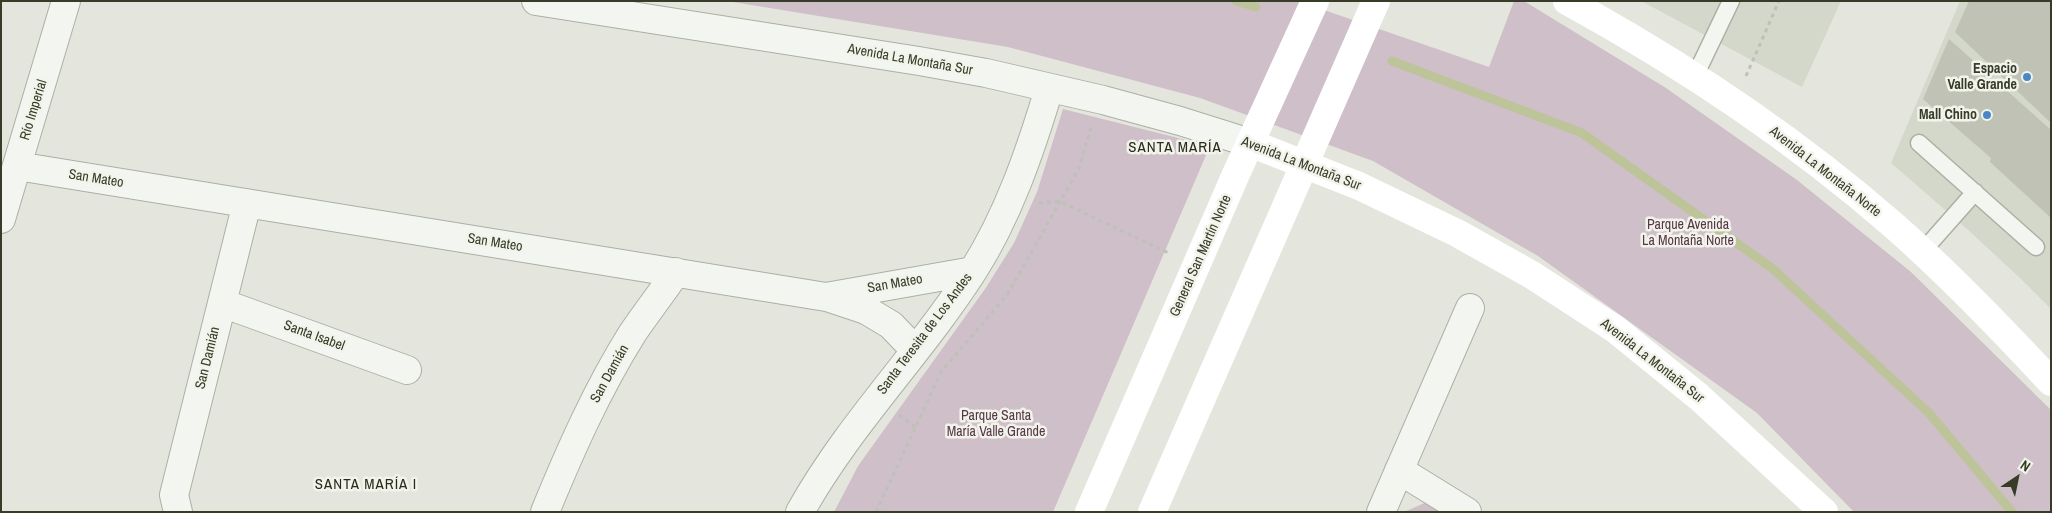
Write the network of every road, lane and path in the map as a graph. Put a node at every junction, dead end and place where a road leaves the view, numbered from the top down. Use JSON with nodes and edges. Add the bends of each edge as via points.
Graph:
{"nodes":[{"id":1,"x":66,"y":1,"type":"edge"},
{"id":2,"x":536,"y":1,"type":"edge"},
{"id":3,"x":1315,"y":1,"type":"edge"},
{"id":4,"x":1376,"y":1,"type":"edge"},
{"id":5,"x":1567,"y":1,"type":"edge"},
{"id":6,"x":1731,"y":1,"type":"edge"},
{"id":7,"x":1779,"y":1,"type":"edge"},
{"id":8,"x":1695,"y":76,"type":"junction"},
{"id":9,"x":1049,"y":89,"type":"junction"},
{"id":10,"x":1102,"y":100,"type":"junction"},
{"id":11,"x":1734,"y":104,"type":"junction"},
{"id":12,"x":1250,"y":143,"type":"junction"},
{"id":13,"x":1919,"y":143,"type":"dead end"},
{"id":14,"x":1304,"y":163,"type":"junction"},
{"id":15,"x":17,"y":166,"type":"junction"},
{"id":16,"x":1975,"y":192,"type":"junction"},
{"id":17,"x":1010,"y":200,"type":"junction"},
{"id":18,"x":1059,"y":201,"type":"junction"},
{"id":19,"x":247,"y":203,"type":"junction"},
{"id":20,"x":1,"y":219,"type":"edge"},
{"id":21,"x":2036,"y":248,"type":"dead end"},
{"id":22,"x":1922,"y":252,"type":"junction"},
{"id":23,"x":1196,"y":267,"type":"junction"},
{"id":24,"x":973,"y":271,"type":"junction"},
{"id":25,"x":676,"y":272,"type":"junction"},
{"id":26,"x":826,"y":296,"type":"junction"},
{"id":27,"x":222,"y":303,"type":"junction"},
{"id":28,"x":1470,"y":308,"type":"dead end"},
{"id":29,"x":915,"y":350,"type":"junction"},
{"id":30,"x":407,"y":370,"type":"dead end"},
{"id":31,"x":2051,"y":382,"type":"edge"},
{"id":32,"x":1399,"y":470,"type":"junction"},
{"id":33,"x":178,"y":512,"type":"edge"},
{"id":34,"x":545,"y":512,"type":"edge"},
{"id":35,"x":800,"y":512,"type":"edge"},
{"id":36,"x":876,"y":512,"type":"edge"},
{"id":37,"x":1089,"y":512,"type":"edge"},
{"id":38,"x":1152,"y":512,"type":"edge"},
{"id":39,"x":1381,"y":512,"type":"edge"},
{"id":40,"x":1466,"y":512,"type":"edge"},
{"id":41,"x":1824,"y":512,"type":"edge"}],
"edges":[{"from":1,"to":15,"type":"street","name":"Río Imperial"},
{"from":2,"to":9,"type":"street","name":"Avenida La Montaña Sur","via":[[919,61]]},
{"from":3,"to":12,"type":"main road","name":"General San Martín Norte"},
{"from":4,"to":14,"type":"main road"},
{"from":5,"to":8,"type":"main road","name":"Avenida La Montaña Norte"},
{"from":6,"to":8,"type":"lane"},
{"from":7,"to":11,"type":"path"},
{"from":8,"to":11,"type":"main road","name":"Avenida La Montaña Norte"},
{"from":9,"to":10,"type":"street","name":"Avenida La Montaña Sur"},
{"from":9,"to":17,"type":"street","name":"Santa Teresita de Los Andes"},
{"from":10,"to":12,"type":"street","name":"Avenida La Montaña Sur"},
{"from":10,"to":18,"type":"path","via":[[1078,168]]},
{"from":11,"to":22,"type":"main road","name":"Avenida La Montaña Norte","via":[[1845,186]]},
{"from":12,"to":14,"type":"main road","name":"Avenida La Montaña Sur"},
{"from":12,"to":23,"type":"main road","name":"General San Martín Norte"},
{"from":13,"to":16,"type":"lane"},
{"from":14,"to":38,"type":"main road"},
{"from":14,"to":41,"type":"main road","name":"Avenida La Montaña Sur","via":[[1457,233],[1532,275],[1615,329],[1699,397]]},
{"from":15,"to":19,"type":"street","name":"San Mateo"},
{"from":15,"to":20,"type":"street","name":"Río Imperial"},
{"from":16,"to":21,"type":"lane"},
{"from":16,"to":22,"type":"lane"},
{"from":17,"to":18,"type":"path","via":[[1026,204]]},
{"from":17,"to":24,"type":"street","name":"Santa Teresita de Los Andes"},
{"from":18,"to":23,"type":"path"},
{"from":18,"to":36,"type":"path","via":[[1007,295],[941,372]]},
{"from":19,"to":25,"type":"street","name":"San Mateo"},
{"from":19,"to":27,"type":"street","name":"San Damián"},
{"from":22,"to":31,"type":"main road","name":"Avenida La Montaña Norte"},
{"from":23,"to":37,"type":"main road","name":"General San Martín Norte"},
{"from":24,"to":26,"type":"street","name":"San Mateo"},
{"from":24,"to":29,"type":"street","name":"Santa Teresita de Los Andes"},
{"from":25,"to":26,"type":"street","name":"San Mateo"},
{"from":25,"to":34,"type":"street","name":"San Damián","via":[[632,334],[609,374]]},
{"from":26,"to":29,"type":"street","via":[[866,310],[891,325]]},
{"from":27,"to":30,"type":"street","name":"Santa Isabel"},
{"from":27,"to":33,"type":"street","name":"San Damián","via":[[174,495]]},
{"from":28,"to":32,"type":"street"},
{"from":29,"to":35,"type":"street","name":"Santa Teresita de Los Andes","via":[[841,445]]},
{"from":32,"to":39,"type":"street"},
{"from":32,"to":40,"type":"street"}]}
